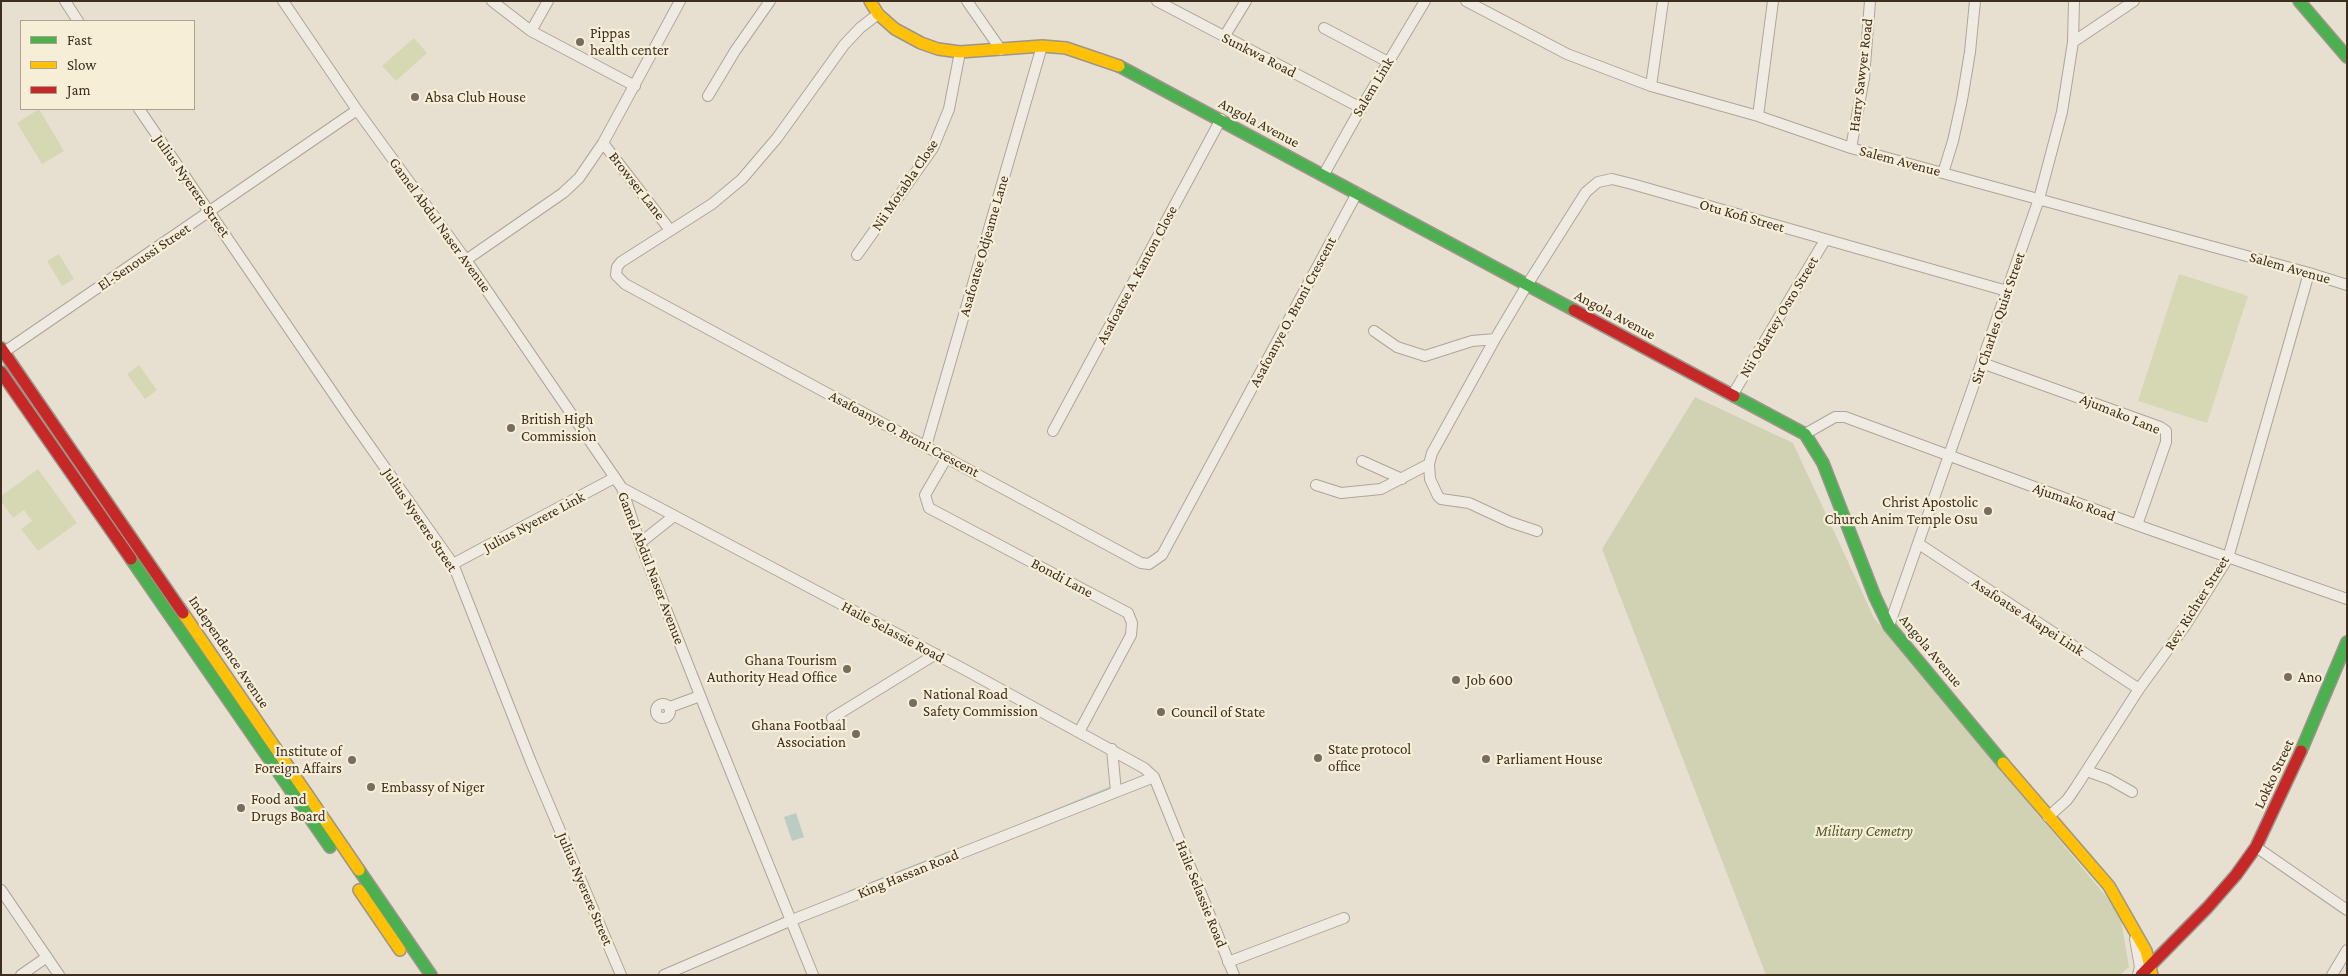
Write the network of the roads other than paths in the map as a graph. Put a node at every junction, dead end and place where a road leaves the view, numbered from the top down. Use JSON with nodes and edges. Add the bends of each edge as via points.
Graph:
{"nodes":[{"id":1,"x":64,"y":1,"type":"edge"},
{"id":2,"x":282,"y":1,"type":"edge"},
{"id":3,"x":492,"y":1,"type":"edge"},
{"id":4,"x":548,"y":1,"type":"edge"},
{"id":5,"x":680,"y":1,"type":"edge"},
{"id":6,"x":770,"y":1,"type":"edge"},
{"id":7,"x":870,"y":1,"type":"edge"},
{"id":8,"x":967,"y":1,"type":"edge"},
{"id":9,"x":1157,"y":1,"type":"edge"},
{"id":10,"x":1246,"y":1,"type":"edge"},
{"id":11,"x":1425,"y":1,"type":"edge"},
{"id":12,"x":1466,"y":1,"type":"edge"},
{"id":13,"x":1663,"y":1,"type":"edge"},
{"id":14,"x":1773,"y":1,"type":"edge"},
{"id":15,"x":1870,"y":1,"type":"edge"},
{"id":16,"x":1975,"y":1,"type":"edge"},
{"id":17,"x":2074,"y":1,"type":"edge"},
{"id":18,"x":2134,"y":1,"type":"edge"},
{"id":19,"x":2299,"y":1,"type":"edge"},
{"id":20,"x":878,"y":14,"type":"junction"},
{"id":21,"x":77,"y":20,"type":"edge"},
{"id":22,"x":1324,"y":28,"type":"dead end"},
{"id":23,"x":531,"y":31,"type":"junction"},
{"id":24,"x":1224,"y":37,"type":"junction"},
{"id":25,"x":2073,"y":42,"type":"junction"},
{"id":26,"x":1042,"y":46,"type":"junction"},
{"id":27,"x":1001,"y":50,"type":"junction"},
{"id":28,"x":960,"y":52,"type":"junction"},
{"id":29,"x":2347,"y":57,"type":"edge"},
{"id":30,"x":1388,"y":62,"type":"junction"},
{"id":31,"x":635,"y":86,"type":"junction"},
{"id":32,"x":1651,"y":86,"type":"junction"},
{"id":33,"x":708,"y":96,"type":"dead end"},
{"id":34,"x":1361,"y":108,"type":"junction"},
{"id":35,"x":140,"y":110,"type":"edge"},
{"id":36,"x":357,"y":110,"type":"junction"},
{"id":37,"x":1758,"y":116,"type":"junction"},
{"id":38,"x":1221,"y":119,"type":"junction"},
{"id":39,"x":603,"y":143,"type":"junction"},
{"id":40,"x":1851,"y":148,"type":"junction"},
{"id":41,"x":1943,"y":173,"type":"junction"},
{"id":42,"x":1324,"y":174,"type":"junction"},
{"id":43,"x":1357,"y":193,"type":"junction"},
{"id":44,"x":2039,"y":199,"type":"junction"},
{"id":45,"x":210,"y":212,"type":"junction"},
{"id":46,"x":670,"y":230,"type":"junction"},
{"id":47,"x":1825,"y":240,"type":"junction"},
{"id":48,"x":857,"y":255,"type":"dead end"},
{"id":49,"x":466,"y":260,"type":"junction"},
{"id":50,"x":2309,"y":273,"type":"junction"},
{"id":51,"x":1527,"y":284,"type":"junction"},
{"id":52,"x":2347,"y":286,"type":"edge"},
{"id":53,"x":2007,"y":291,"type":"junction"},
{"id":54,"x":1374,"y":331,"type":"dead end"},
{"id":55,"x":1495,"y":339,"type":"junction"},
{"id":56,"x":3,"y":350,"type":"edge"},
{"id":57,"x":1982,"y":363,"type":"junction"},
{"id":58,"x":1,"y":372,"type":"edge"},
{"id":59,"x":1733,"y":394,"type":"junction"},
{"id":60,"x":1053,"y":431,"type":"dead end"},
{"id":61,"x":1805,"y":434,"type":"junction"},
{"id":62,"x":926,"y":446,"type":"junction"},
{"id":63,"x":1949,"y":456,"type":"junction"},
{"id":64,"x":946,"y":457,"type":"junction"},
{"id":65,"x":1362,"y":461,"type":"dead end"},
{"id":66,"x":1428,"y":464,"type":"junction"},
{"id":67,"x":614,"y":478,"type":"junction"},
{"id":68,"x":1402,"y":479,"type":"junction"},
{"id":69,"x":1316,"y":485,"type":"dead end"},
{"id":70,"x":622,"y":488,"type":"junction"},
{"id":71,"x":674,"y":516,"type":"junction"},
{"id":72,"x":2137,"y":525,"type":"junction"},
{"id":73,"x":1537,"y":531,"type":"dead end"},
{"id":74,"x":640,"y":543,"type":"junction"},
{"id":75,"x":1919,"y":544,"type":"junction"},
{"id":76,"x":2228,"y":558,"type":"junction"},
{"id":77,"x":453,"y":564,"type":"junction"},
{"id":78,"x":2347,"y":599,"type":"edge"},
{"id":79,"x":1889,"y":626,"type":"junction"},
{"id":80,"x":2347,"y":642,"type":"edge"},
{"id":81,"x":936,"y":654,"type":"junction"},
{"id":82,"x":2139,"y":689,"type":"junction"},
{"id":83,"x":700,"y":696,"type":"junction"},
{"id":84,"x":670,"y":707,"type":"dead end"},
{"id":85,"x":832,"y":718,"type":"dead end"},
{"id":86,"x":1079,"y":732,"type":"junction"},
{"id":87,"x":1112,"y":749,"type":"junction"},
{"id":88,"x":2086,"y":771,"type":"junction"},
{"id":89,"x":1154,"y":777,"type":"junction"},
{"id":90,"x":1116,"y":792,"type":"junction"},
{"id":91,"x":2132,"y":792,"type":"dead end"},
{"id":92,"x":2048,"y":817,"type":"junction"},
{"id":93,"x":2256,"y":847,"type":"junction"},
{"id":94,"x":1,"y":890,"type":"edge"},
{"id":95,"x":2347,"y":910,"type":"edge"},
{"id":96,"x":1344,"y":918,"type":"dead end"},
{"id":97,"x":792,"y":920,"type":"junction"},
{"id":98,"x":2133,"y":930,"type":"junction"},
{"id":99,"x":2347,"y":950,"type":"edge"},
{"id":100,"x":47,"y":957,"type":"junction"},
{"id":101,"x":1228,"y":962,"type":"junction"},
{"id":102,"x":2152,"y":971,"type":"edge"},
{"id":103,"x":22,"y":975,"type":"edge"},
{"id":104,"x":59,"y":975,"type":"edge"},
{"id":105,"x":418,"y":975,"type":"edge"},
{"id":106,"x":431,"y":975,"type":"edge"},
{"id":107,"x":621,"y":975,"type":"edge"},
{"id":108,"x":664,"y":975,"type":"edge"},
{"id":109,"x":812,"y":975,"type":"edge"},
{"id":110,"x":1234,"y":975,"type":"edge"},
{"id":111,"x":2139,"y":975,"type":"edge"},
{"id":112,"x":2332,"y":975,"type":"edge"}],
"edges":[{"from":1,"to":21,"type":"street"},
{"from":2,"to":36,"type":"street","name":"Gamel Abdul Naser Avenue"},
{"from":3,"to":23,"type":"street"},
{"from":4,"to":23,"type":"street"},
{"from":5,"to":31,"type":"street"},
{"from":6,"to":33,"type":"street"},
{"from":7,"to":20,"type":"main road","name":"Angola Avenue"},
{"from":8,"to":27,"type":"street"},
{"from":9,"to":24,"type":"street","name":"Sunkwa Road"},
{"from":10,"to":24,"type":"street"},
{"from":11,"to":30,"type":"street","name":"Salem Link"},
{"from":12,"to":32,"type":"street","name":"Salem Avenue","via":[[1567,54]]},
{"from":13,"to":32,"type":"street"},
{"from":14,"to":37,"type":"street"},
{"from":15,"to":40,"type":"street","name":"Harry Sawyer Road","via":[[1864,78]]},
{"from":16,"to":41,"type":"street","via":[[1962,100]]},
{"from":17,"to":25,"type":"street","name":"Sir Charles Quist Street"},
{"from":18,"to":25,"type":"street"},
{"from":19,"to":29,"type":"main road"},
{"from":20,"to":28,"type":"main road","name":"Angola Avenue","via":[[895,29],[921,43]]},
{"from":20,"to":46,"type":"street","name":"Asafoanye O. Broni Crescent","via":[[844,45],[772,144],[742,178],[712,204]]},
{"from":22,"to":30,"type":"street"},
{"from":23,"to":31,"type":"street"},
{"from":24,"to":34,"type":"street","name":"Sunkwa Road"},
{"from":25,"to":44,"type":"street","name":"Sir Charles Quist Street","via":[[2062,112]]},
{"from":26,"to":27,"type":"main road","name":"Angola Avenue"},
{"from":26,"to":38,"type":"main road","name":"Angola Avenue","via":[[1066,48],[1112,62]]},
{"from":26,"to":62,"type":"street","name":"Asafoatse Odjeame Lane"},
{"from":27,"to":28,"type":"main road","name":"Angola Avenue"},
{"from":28,"to":48,"type":"street","name":"Nii Motabla Close","via":[[949,109],[933,148]]},
{"from":30,"to":34,"type":"street","name":"Salem Link"},
{"from":31,"to":39,"type":"street"},
{"from":32,"to":37,"type":"street","name":"Salem Avenue"},
{"from":34,"to":42,"type":"street","name":"Salem Link"},
{"from":35,"to":45,"type":"street","name":"Julius Nyerere Street"},
{"from":36,"to":45,"type":"street","name":"El-Senoussi Street"},
{"from":36,"to":49,"type":"street","name":"Gamel Abdul Naser Avenue"},
{"from":37,"to":40,"type":"street","name":"Salem Avenue"},
{"from":38,"to":42,"type":"main road","name":"Angola Avenue"},
{"from":38,"to":60,"type":"street","name":"Asafoatse A. Kanton Close"},
{"from":39,"to":46,"type":"street","name":"Browser Lane"},
{"from":39,"to":49,"type":"street","via":[[587,169],[572,185]]},
{"from":40,"to":41,"type":"street","name":"Salem Avenue"},
{"from":41,"to":44,"type":"street","name":"Salem Avenue"},
{"from":42,"to":43,"type":"main road","name":"Angola Avenue"},
{"from":43,"to":51,"type":"main road","name":"Angola Avenue"},
{"from":43,"to":64,"type":"street","name":"Asafoanye O. Broni Crescent","via":[[1156,562],[1141,563]]},
{"from":44,"to":50,"type":"street","name":"Salem Avenue"},
{"from":44,"to":53,"type":"street","name":"Sir Charles Quist Street"},
{"from":45,"to":56,"type":"street","name":"El-Senoussi Street"},
{"from":45,"to":77,"type":"street","name":"Julius Nyerere Street"},
{"from":46,"to":62,"type":"street","name":"Asafoanye O. Broni Crescent","via":[[621,262],[616,275],[626,284]]},
{"from":47,"to":51,"type":"street","name":"Otu Kofi Street","via":[[1612,179],[1598,182],[1586,192]]},
{"from":47,"to":53,"type":"street","name":"Otu Kofi Street"},
{"from":47,"to":59,"type":"street","name":"Nii Odartey Osro Street"},
{"from":49,"to":67,"type":"street","name":"Gamel Abdul Naser Avenue"},
{"from":50,"to":52,"type":"street","name":"Salem Avenue"},
{"from":50,"to":76,"type":"street","name":"Rev. Richter Street"},
{"from":51,"to":55,"type":"street","name":"Otu Kofi Street"},
{"from":51,"to":59,"type":"main road","name":"Angola Avenue"},
{"from":53,"to":57,"type":"street","name":"Sir Charles Quist Street"},
{"from":54,"to":55,"type":"street","via":[[1397,347],[1424,356],[1472,341]]},
{"from":55,"to":66,"type":"street","name":"Otu Kofi Street"},
{"from":56,"to":106,"type":"main road","name":"Independence Avenue"},
{"from":57,"to":63,"type":"street","name":"Sir Charles Quist Street"},
{"from":57,"to":72,"type":"street","name":"Ajumako Lane","via":[[2166,431],[2166,442]]},
{"from":58,"to":105,"type":"main road","name":"Independence Avenue"},
{"from":59,"to":61,"type":"main road","name":"Angola Avenue"},
{"from":61,"to":63,"type":"street","name":"Ajumako Road","via":[[1835,417],[1846,417]]},
{"from":61,"to":79,"type":"main road","name":"Angola Avenue","via":[[1823,463]]},
{"from":62,"to":64,"type":"street","name":"Asafoanye O. Broni Crescent"},
{"from":63,"to":72,"type":"street","name":"Ajumako Road"},
{"from":63,"to":75,"type":"street","name":"Sir Charles Quist Street"},
{"from":64,"to":86,"type":"street","name":"Bondi Lane","via":[[925,495],[929,508],[1128,613],[1132,623],[1130,635]]},
{"from":65,"to":68,"type":"street"},
{"from":66,"to":68,"type":"street"},
{"from":66,"to":73,"type":"street","via":[[1430,479],[1442,499],[1469,503]]},
{"from":67,"to":70,"type":"street","name":"Gamel Abdul Naser Avenue"},
{"from":67,"to":77,"type":"street","name":"Julius Nyerere Link"},
{"from":68,"to":69,"type":"street","via":[[1381,489],[1357,493],[1342,493]]},
{"from":70,"to":71,"type":"street","name":"Haile Selassie Road"},
{"from":70,"to":74,"type":"street","name":"Gamel Abdul Naser Avenue"},
{"from":71,"to":74,"type":"street"},
{"from":71,"to":81,"type":"street","name":"Haile Selassie Road"},
{"from":72,"to":76,"type":"street","name":"Ajumako Road"},
{"from":74,"to":83,"type":"street","name":"Gamel Abdul Naser Avenue"},
{"from":75,"to":79,"type":"street","name":"Sir Charles Quist Street"},
{"from":75,"to":82,"type":"street","name":"Asafoatse Akapei Link"},
{"from":76,"to":78,"type":"street","name":"Ajumako Road"},
{"from":76,"to":82,"type":"street","name":"Rev. Richter Street","via":[[2185,626]]},
{"from":77,"to":107,"type":"street","name":"Julius Nyerere Street","via":[[531,762]]},
{"from":79,"to":92,"type":"main road","name":"Angola Avenue"},
{"from":80,"to":93,"type":"main road","name":"Lokko Street","via":[[2292,773]]},
{"from":81,"to":85,"type":"street"},
{"from":81,"to":86,"type":"street","name":"Haile Selassie Road"},
{"from":82,"to":88,"type":"street","name":"Rev. Richter Street"},
{"from":83,"to":84,"type":"street"},
{"from":83,"to":97,"type":"street","name":"Gamel Abdul Naser Avenue"},
{"from":86,"to":87,"type":"street","name":"Haile Selassie Road"},
{"from":87,"to":89,"type":"street","name":"Haile Selassie Road"},
{"from":87,"to":90,"type":"street"},
{"from":88,"to":91,"type":"street"},
{"from":88,"to":92,"type":"street","name":"Rev. Richter Street","via":[[2067,800]]},
{"from":89,"to":90,"type":"street","name":"King Hassan Road"},
{"from":89,"to":101,"type":"street","name":"Haile Selassie Road"},
{"from":90,"to":97,"type":"street","name":"King Hassan Road"},
{"from":92,"to":98,"type":"main road","name":"Angola Avenue","via":[[2109,886]]},
{"from":93,"to":95,"type":"street"},
{"from":93,"to":102,"type":"main road","name":"Lokko Street","via":[[2236,875]]},
{"from":94,"to":100,"type":"street"},
{"from":96,"to":101,"type":"street"},
{"from":97,"to":108,"type":"street","name":"King Hassan Road"},
{"from":97,"to":109,"type":"street","name":"Gamel Abdul Naser Avenue"},
{"from":98,"to":102,"type":"main road","name":"Angola Avenue","via":[[2146,951]]},
{"from":98,"to":111,"type":"street","name":"Angola Avenue"},
{"from":99,"to":112,"type":"street"},
{"from":100,"to":103,"type":"street"},
{"from":100,"to":104,"type":"street"},
{"from":101,"to":110,"type":"street","name":"Haile Selassie Road"},
{"from":102,"to":111,"type":"main road","name":"Lokko Street"}]}
